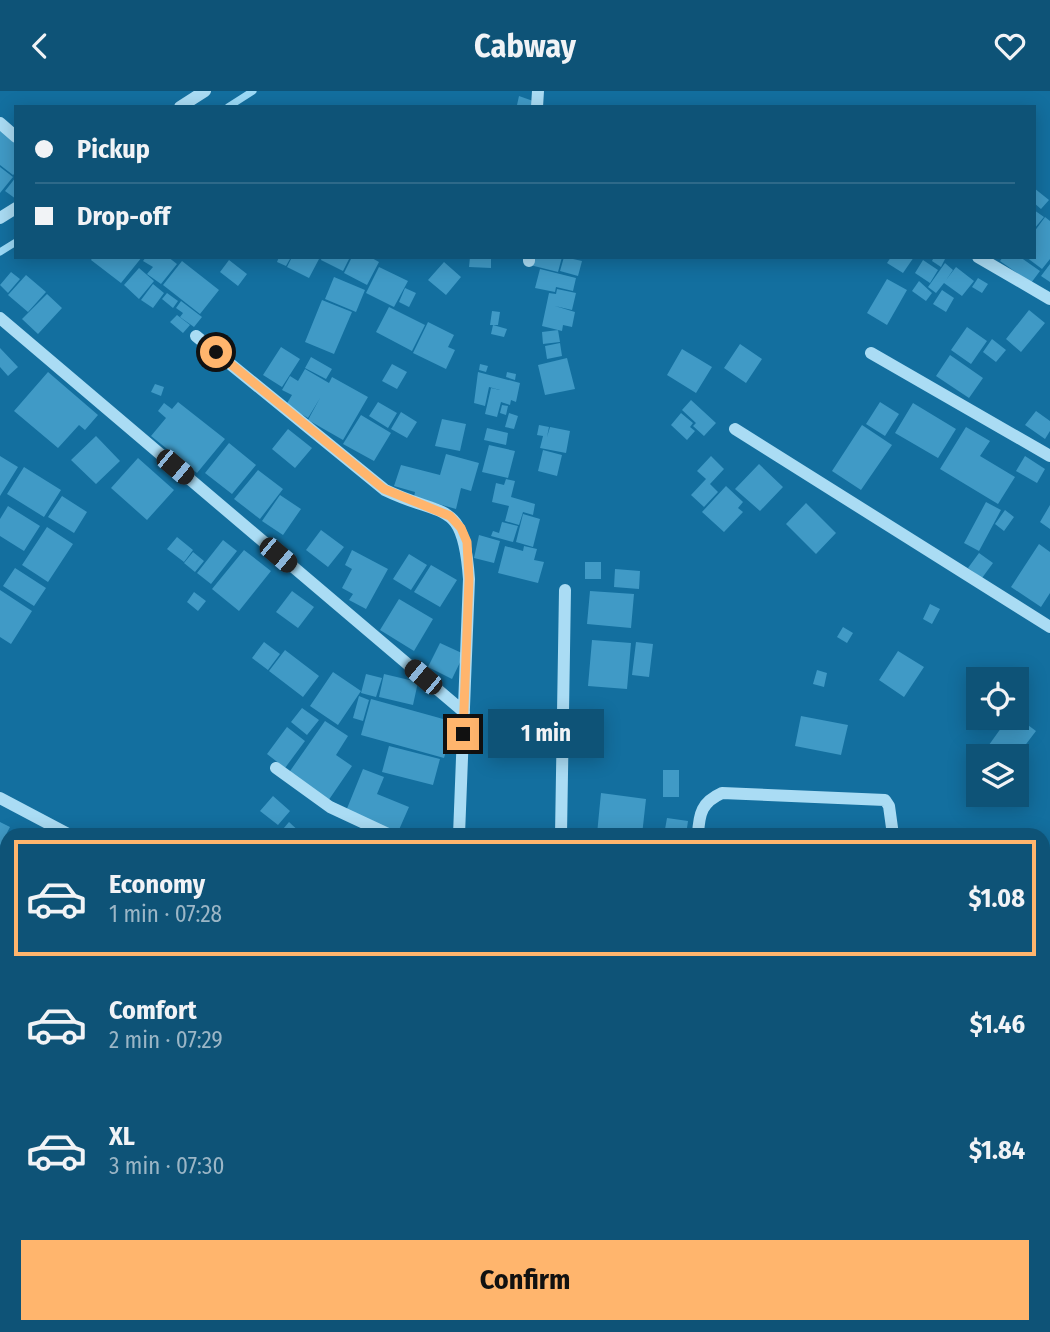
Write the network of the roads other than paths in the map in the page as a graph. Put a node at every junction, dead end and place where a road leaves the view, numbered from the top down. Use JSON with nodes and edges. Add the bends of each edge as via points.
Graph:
{"nodes":[{"id":1,"x":205,"y":91,"type":"edge"},
{"id":2,"x":183,"y":105,"type":"edge"},
{"id":3,"x":0,"y":123,"type":"edge"},
{"id":4,"x":14,"y":135,"type":"edge"},
{"id":5,"x":981,"y":259,"type":"edge"},
{"id":6,"x":1050,"y":299,"type":"edge"},
{"id":7,"x":0,"y":318,"type":"edge"},
{"id":8,"x":196,"y":336,"type":"dead end"},
{"id":9,"x":871,"y":353,"type":"dead end"},
{"id":10,"x":735,"y":429,"type":"dead end"},
{"id":11,"x":1050,"y":456,"type":"edge"},
{"id":12,"x":565,"y":590,"type":"dead end"},
{"id":13,"x":1050,"y":627,"type":"edge"},
{"id":14,"x":464,"y":712,"type":"junction"},
{"id":15,"x":276,"y":768,"type":"dead end"},
{"id":16,"x":0,"y":798,"type":"edge"},
{"id":17,"x":57,"y":828,"type":"edge"},
{"id":18,"x":375,"y":828,"type":"edge"},
{"id":19,"x":459,"y":828,"type":"edge"},
{"id":20,"x":561,"y":828,"type":"edge"},
{"id":21,"x":698,"y":828,"type":"edge"},
{"id":22,"x":891,"y":828,"type":"edge"}],
"edges":[{"from":1,"to":2,"type":"street"},
{"from":3,"to":4,"type":"street"},
{"from":5,"to":6,"type":"street"},
{"from":7,"to":14,"type":"street"},
{"from":8,"to":14,"type":"street","via":[[384,489],[433,507],[461,528],[467,542],[469,579]]},
{"from":9,"to":11,"type":"street"},
{"from":10,"to":13,"type":"street"},
{"from":12,"to":20,"type":"street"},
{"from":14,"to":19,"type":"street"},
{"from":15,"to":18,"type":"street","via":[[330,807]]},
{"from":16,"to":17,"type":"street"},
{"from":21,"to":22,"type":"street","via":[[699,813],[709,799],[722,793],[885,800]]}]}
